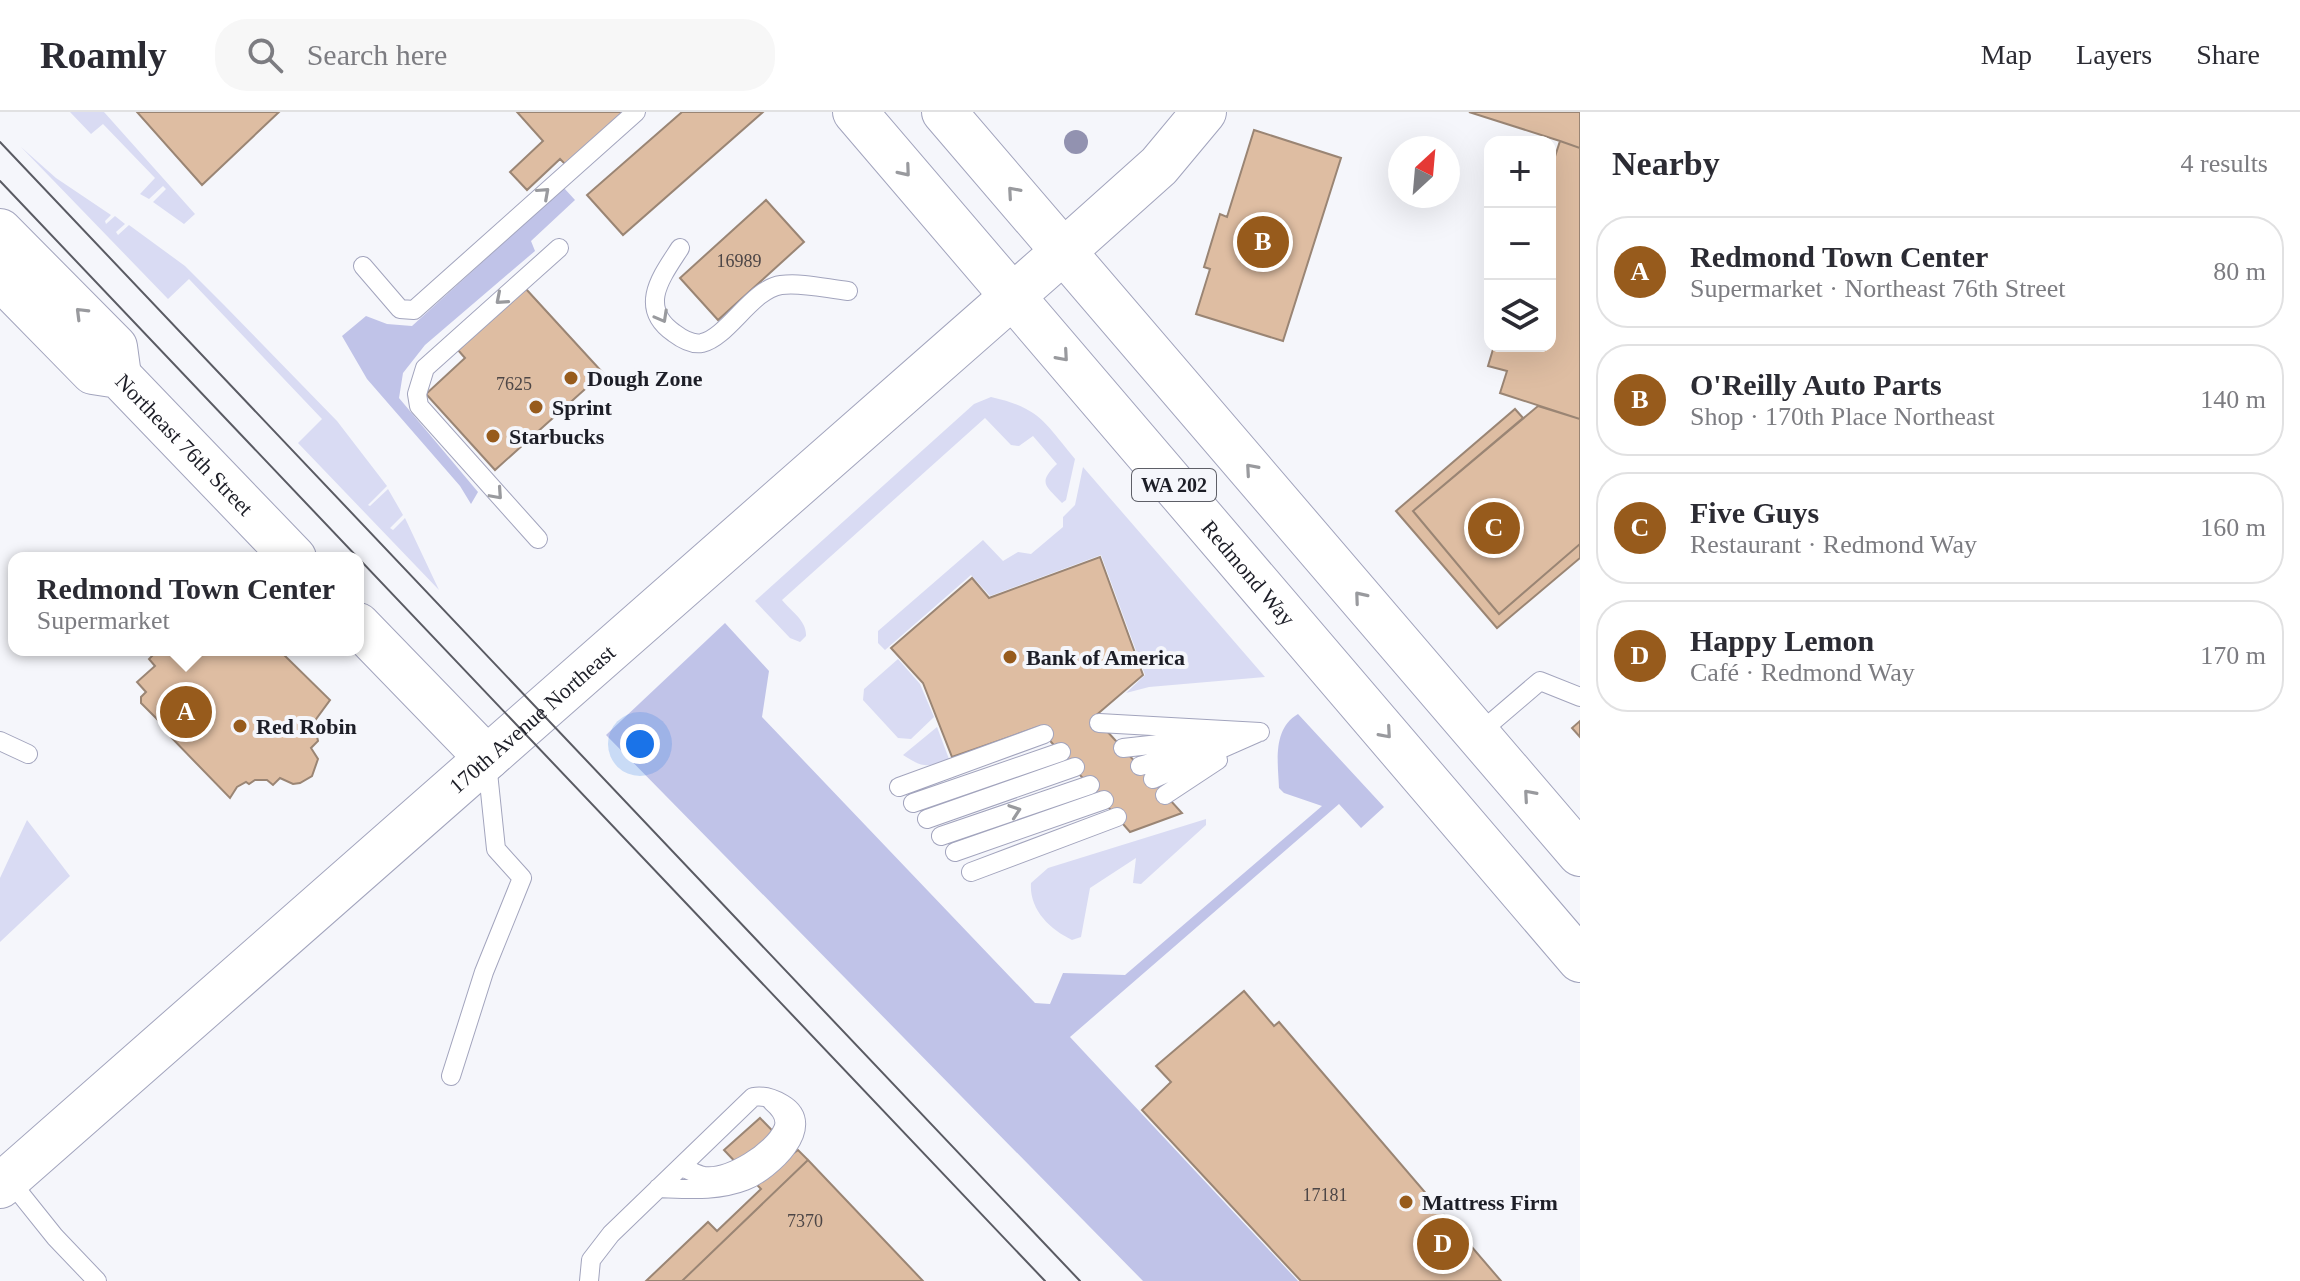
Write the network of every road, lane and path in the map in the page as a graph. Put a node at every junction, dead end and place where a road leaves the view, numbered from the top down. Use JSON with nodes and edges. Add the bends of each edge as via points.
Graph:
{"nodes":[{"id":1,"x":636,"y":112,"type":"edge"},
{"id":2,"x":855,"y":112,"type":"edge"},
{"id":3,"x":944,"y":112,"type":"edge"},
{"id":4,"x":1204,"y":112,"type":"edge"},
{"id":5,"x":0,"y":231,"type":"edge"},
{"id":6,"x":559,"y":248,"type":"dead end"},
{"id":7,"x":680,"y":248,"type":"dead end"},
{"id":8,"x":1064,"y":251,"type":"junction"},
{"id":9,"x":363,"y":266,"type":"dead end"},
{"id":10,"x":0,"y":277,"type":"edge"},
{"id":11,"x":848,"y":291,"type":"dead end"},
{"id":12,"x":1013,"y":296,"type":"junction"},
{"id":13,"x":119,"y":376,"type":"junction"},
{"id":14,"x":538,"y":539,"type":"dead end"},
{"id":15,"x":288,"y":552,"type":"edge"},
{"id":16,"x":364,"y":631,"type":"edge"},
{"id":17,"x":1580,"y":697,"type":"edge"},
{"id":18,"x":1260,"y":732,"type":"junction"},
{"id":19,"x":1044,"y":734,"type":"dead end"},
{"id":20,"x":1478,"y":734,"type":"junction"},
{"id":21,"x":0,"y":741,"type":"edge"},
{"id":22,"x":1061,"y":752,"type":"dead end"},
{"id":23,"x":28,"y":754,"type":"dead end"},
{"id":24,"x":487,"y":758,"type":"junction"},
{"id":25,"x":1075,"y":767,"type":"dead end"},
{"id":26,"x":1146,"y":772,"type":"dead end"},
{"id":27,"x":1090,"y":785,"type":"dead end"},
{"id":28,"x":899,"y":787,"type":"dead end"},
{"id":29,"x":1165,"y":795,"type":"dead end"},
{"id":30,"x":1104,"y":800,"type":"dead end"},
{"id":31,"x":913,"y":803,"type":"dead end"},
{"id":32,"x":1117,"y":817,"type":"dead end"},
{"id":33,"x":927,"y":819,"type":"dead end"},
{"id":34,"x":941,"y":836,"type":"dead end"},
{"id":35,"x":955,"y":852,"type":"dead end"},
{"id":36,"x":1580,"y":854,"type":"edge"},
{"id":37,"x":971,"y":872,"type":"dead end"},
{"id":38,"x":1580,"y":960,"type":"edge"},
{"id":39,"x":451,"y":1076,"type":"dead end"},
{"id":40,"x":758,"y":1096,"type":"junction"},
{"id":41,"x":681,"y":1167,"type":"junction"},
{"id":42,"x":3,"y":1178,"type":"edge"},
{"id":43,"x":658,"y":1188,"type":"junction"},
{"id":44,"x":97,"y":1281,"type":"edge"},
{"id":45,"x":589,"y":1281,"type":"edge"}],
"edges":[{"from":9,"to":1,"type":"lane","one_way":true,"via":[[400,309],[419,307]]},
{"from":2,"to":12,"type":"main road","name":"Redmond Way","number":"WA 202","one_way":true},
{"from":8,"to":3,"type":"main road","number":"WA 202","one_way":true},
{"from":4,"to":8,"type":"main road","name":"170th Avenue Northeast","via":[[1159,166]]},
{"from":13,"to":5,"type":"main road","one_way":true,"via":[[115,347]]},
{"from":6,"to":14,"type":"lane","one_way":true,"via":[[425,368],[417,394],[419,406]]},
{"from":7,"to":11,"type":"lane","one_way":true,"via":[[658,282],[654,299],[657,314],[670,331],[687,342],[703,343],[766,290],[780,285]]},
{"from":8,"to":12,"type":"main road","name":"170th Avenue Northeast"},
{"from":20,"to":8,"type":"main road","number":"WA 202","one_way":true},
{"from":10,"to":13,"type":"main road","name":"Northeast 76th Street","via":[[93,372]]},
{"from":12,"to":24,"type":"main road","name":"170th Avenue Northeast"},
{"from":12,"to":38,"type":"main road","name":"Redmond Way","number":"WA 202","one_way":true},
{"from":13,"to":15,"type":"main road","name":"Northeast 76th Street"},
{"from":16,"to":24,"type":"main road"},
{"from":17,"to":20,"type":"lane","via":[[1540,681]]},
{"from":18,"to":18,"type":"lane","via":[[1111,735]]},
{"from":18,"to":26,"type":"lane"},
{"from":18,"to":29,"type":"lane"},
{"from":19,"to":28,"type":"lane"},
{"from":36,"to":20,"type":"main road","number":"WA 202","one_way":true},
{"from":21,"to":23,"type":"lane"},
{"from":22,"to":31,"type":"lane"},
{"from":24,"to":39,"type":"lane","via":[[496,849],[522,878],[484,972]]},
{"from":24,"to":42,"type":"main road","name":"170th Avenue Northeast"},
{"from":25,"to":33,"type":"lane"},
{"from":34,"to":27,"type":"lane","one_way":true},
{"from":30,"to":35,"type":"lane"},
{"from":32,"to":37,"type":"lane"},
{"from":40,"to":41,"type":"lane"},
{"from":40,"to":41,"type":"lane","via":[[780,1109],[783,1130],[748,1163],[733,1172],[704,1176]]},
{"from":40,"to":43,"type":"lane","via":[[792,1111],[798,1125],[790,1143],[767,1165],[747,1180],[720,1188]]},
{"from":41,"to":43,"type":"lane"},
{"from":42,"to":44,"type":"lane"},
{"from":43,"to":45,"type":"lane","via":[[591,1260]]}]}
